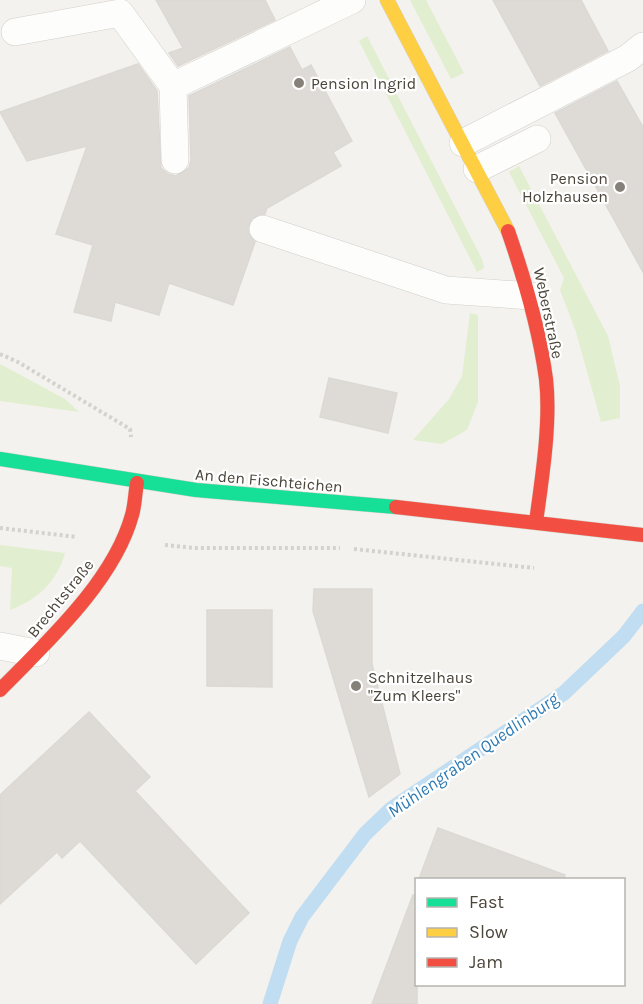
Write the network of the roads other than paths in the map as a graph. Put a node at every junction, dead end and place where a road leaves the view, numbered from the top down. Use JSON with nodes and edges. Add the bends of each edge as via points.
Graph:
{"nodes":[{"id":1,"x":352,"y":0,"type":"edge"},
{"id":2,"x":387,"y":0,"type":"edge"},
{"id":3,"x":15,"y":32,"type":"dead end"},
{"id":4,"x":643,"y":46,"type":"edge"},
{"id":5,"x":172,"y":86,"type":"junction"},
{"id":6,"x":537,"y":139,"type":"dead end"},
{"id":7,"x":463,"y":143,"type":"junction"},
{"id":8,"x":175,"y":160,"type":"dead end"},
{"id":9,"x":477,"y":169,"type":"junction"},
{"id":10,"x":263,"y":229,"type":"dead end"},
{"id":11,"x":531,"y":296,"type":"junction"},
{"id":12,"x":0,"y":459,"type":"edge"},
{"id":13,"x":137,"y":483,"type":"junction"},
{"id":14,"x":536,"y":522,"type":"junction"},
{"id":15,"x":643,"y":535,"type":"edge"},
{"id":16,"x":0,"y":646,"type":"edge"},
{"id":17,"x":36,"y":652,"type":"junction"},
{"id":18,"x":0,"y":690,"type":"edge"}],
"edges":[{"from":1,"to":5,"type":"lane"},
{"from":2,"to":7,"type":"street","name":"Weberstraße"},
{"from":3,"to":5,"type":"lane","via":[[120,13]]},
{"from":4,"to":7,"type":"lane","via":[[628,58]]},
{"from":5,"to":8,"type":"lane"},
{"from":6,"to":9,"type":"lane"},
{"from":7,"to":9,"type":"street","name":"Weberstraße"},
{"from":9,"to":11,"type":"street","name":"Weberstraße","via":[[505,223]]},
{"from":10,"to":11,"type":"lane","via":[[446,290]]},
{"from":11,"to":14,"type":"street","name":"Weberstraße","via":[[546,381],[544,460]]},
{"from":12,"to":13,"type":"street","name":"An den Fischteichen"},
{"from":13,"to":14,"type":"street","name":"An den Fischteichen"},
{"from":13,"to":17,"type":"street","name":"Brechtstraße","via":[[131,518],[121,542],[92,588]]},
{"from":14,"to":15,"type":"street","name":"An den Fischteichen"},
{"from":16,"to":17,"type":"lane"},
{"from":17,"to":18,"type":"street","name":"Brechtstraße"}]}
